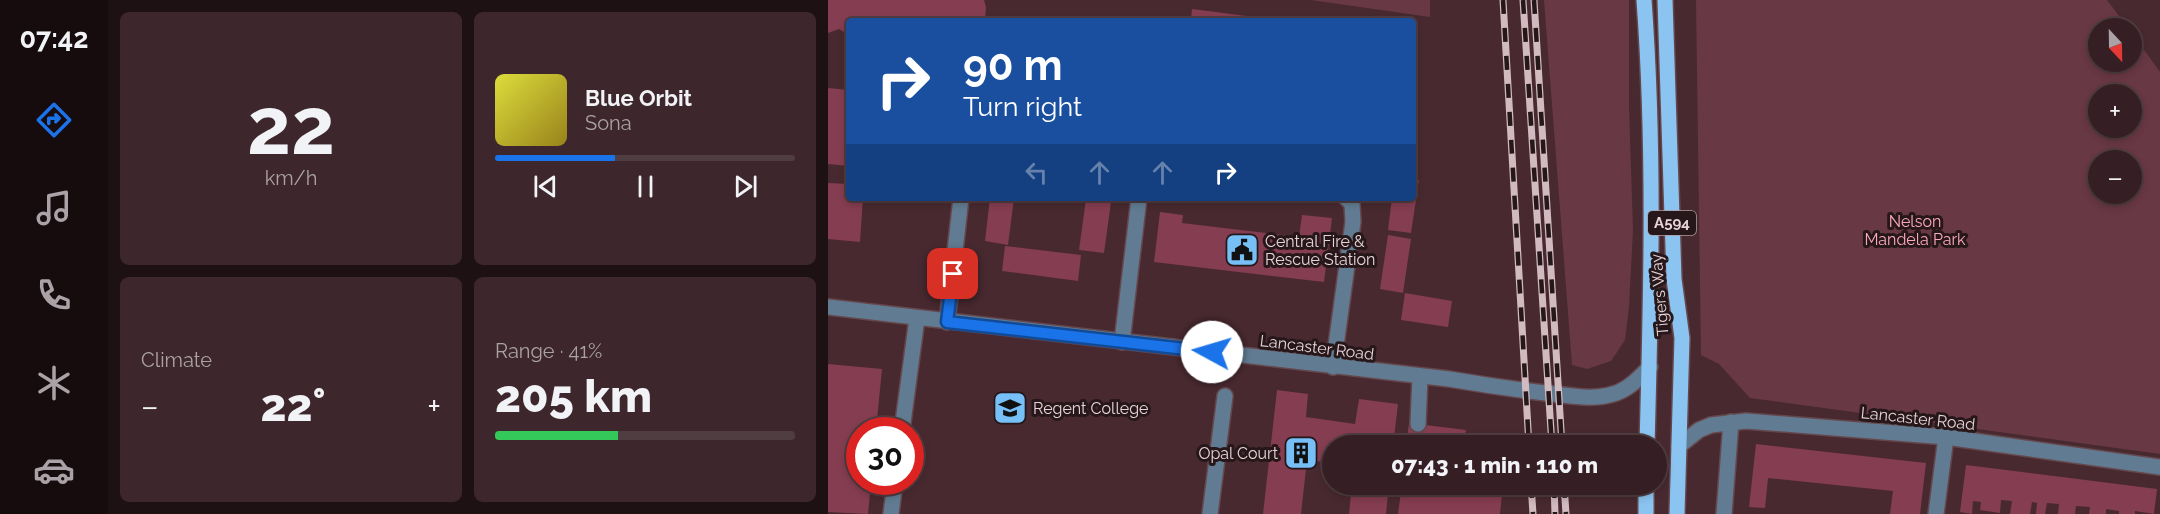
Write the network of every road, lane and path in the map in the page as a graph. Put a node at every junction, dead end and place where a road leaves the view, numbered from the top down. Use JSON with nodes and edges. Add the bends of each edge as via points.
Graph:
{"nodes":[{"id":1,"x":1644,"y":0,"type":"edge"},
{"id":2,"x":1665,"y":0,"type":"edge"},
{"id":3,"x":962,"y":201,"type":"edge"},
{"id":4,"x":1139,"y":201,"type":"edge"},
{"id":5,"x":1349,"y":201,"type":"edge"},
{"id":6,"x":828,"y":307,"type":"edge"},
{"id":7,"x":917,"y":318,"type":"junction"},
{"id":8,"x":947,"y":322,"type":"junction"},
{"id":9,"x":1122,"y":342,"type":"junction"},
{"id":10,"x":1333,"y":367,"type":"junction"},
{"id":11,"x":1650,"y":367,"type":"junction"},
{"id":12,"x":1420,"y":377,"type":"junction"},
{"id":13,"x":1225,"y":396,"type":"dead end"},
{"id":14,"x":904,"y":417,"type":"edge"},
{"id":15,"x":1731,"y":422,"type":"junction"},
{"id":16,"x":1418,"y":424,"type":"dead end"},
{"id":17,"x":1647,"y":435,"type":"edge"},
{"id":18,"x":1946,"y":437,"type":"junction"},
{"id":19,"x":1678,"y":446,"type":"junction"},
{"id":20,"x":2160,"y":467,"type":"edge"},
{"id":21,"x":893,"y":495,"type":"edge"},
{"id":22,"x":1646,"y":495,"type":"edge"},
{"id":23,"x":891,"y":514,"type":"edge"},
{"id":24,"x":1210,"y":514,"type":"edge"},
{"id":25,"x":1646,"y":514,"type":"edge"},
{"id":26,"x":1677,"y":514,"type":"edge"},
{"id":27,"x":1724,"y":514,"type":"edge"},
{"id":28,"x":1936,"y":514,"type":"edge"}],
"edges":[{"from":1,"to":11,"type":"main road","name":"Tigers Way","number":"A594","via":[[1650,80]]},
{"from":2,"to":19,"type":"main road","name":"Tigers Way","number":"A594","via":[[1674,279],[1682,338]]},
{"from":3,"to":8,"type":"street"},
{"from":4,"to":9,"type":"street"},
{"from":5,"to":10,"type":"street","via":[[1353,222]]},
{"from":6,"to":7,"type":"street","name":"Lancaster Road"},
{"from":7,"to":8,"type":"street","name":"Lancaster Road"},
{"from":7,"to":14,"type":"street"},
{"from":8,"to":9,"type":"street","name":"Lancaster Road"},
{"from":9,"to":10,"type":"street","name":"Lancaster Road"},
{"from":10,"to":12,"type":"street","name":"Lancaster Road"},
{"from":11,"to":12,"type":"street","name":"Lancaster Road","via":[[1622,390],[1592,398]]},
{"from":11,"to":17,"type":"main road","name":"Tigers Way","number":"A594"},
{"from":12,"to":16,"type":"street"},
{"from":13,"to":24,"type":"street"},
{"from":15,"to":18,"type":"street","name":"Lancaster Road"},
{"from":15,"to":19,"type":"street","name":"Lancaster Road","via":[[1699,430]]},
{"from":15,"to":27,"type":"street"},
{"from":18,"to":20,"type":"street","name":"Lancaster Road"},
{"from":18,"to":28,"type":"street"},
{"from":19,"to":26,"type":"main road","name":"Tigers Way","number":"A594"},
{"from":21,"to":23,"type":"street"},
{"from":22,"to":25,"type":"main road"}]}
